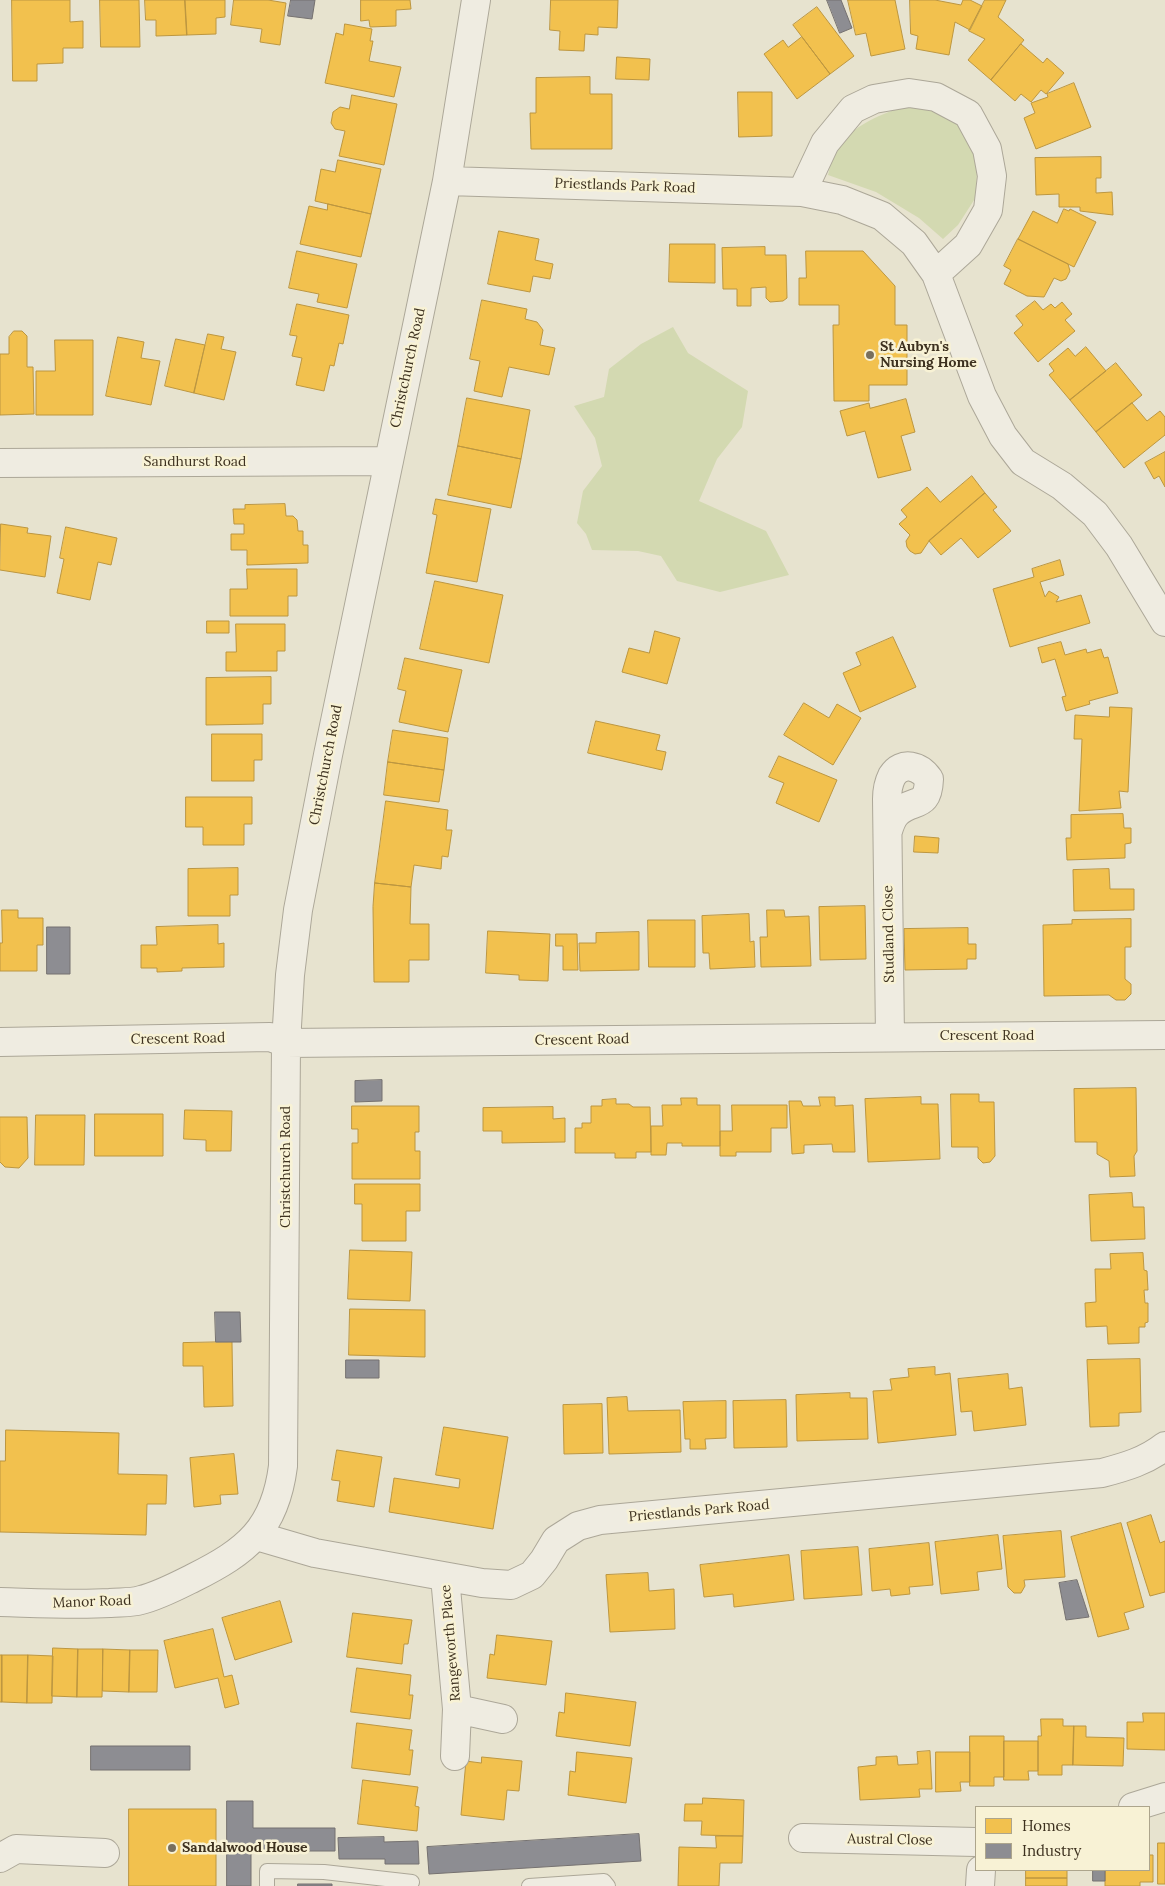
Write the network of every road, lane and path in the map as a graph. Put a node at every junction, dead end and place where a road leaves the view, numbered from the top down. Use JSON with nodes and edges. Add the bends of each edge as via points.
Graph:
{"nodes":[{"id":1,"x":476,"y":0,"type":"edge"},
{"id":2,"x":447,"y":181,"type":"junction"},
{"id":3,"x":802,"y":192,"type":"junction"},
{"id":4,"x":936,"y":274,"type":"junction"},
{"id":5,"x":389,"y":461,"type":"junction"},
{"id":6,"x":0,"y":463,"type":"edge"},
{"id":7,"x":1165,"y":622,"type":"edge"},
{"id":8,"x":888,"y":831,"type":"dead end"},
{"id":9,"x":1165,"y":1035,"type":"edge"},
{"id":10,"x":890,"y":1037,"type":"junction"},
{"id":11,"x":0,"y":1042,"type":"edge"},
{"id":12,"x":286,"y":1043,"type":"junction"},
{"id":13,"x":1165,"y":1446,"type":"edge"},
{"id":14,"x":257,"y":1536,"type":"junction"},
{"id":15,"x":445,"y":1577,"type":"junction"},
{"id":16,"x":0,"y":1602,"type":"edge"},
{"id":17,"x":457,"y":1709,"type":"junction"},
{"id":18,"x":503,"y":1719,"type":"dead end"},
{"id":19,"x":455,"y":1756,"type":"dead end"},
{"id":20,"x":1165,"y":1797,"type":"edge"},
{"id":21,"x":1135,"y":1806,"type":"edge"},
{"id":22,"x":803,"y":1838,"type":"dead end"},
{"id":23,"x":975,"y":1842,"type":"edge"},
{"id":24,"x":105,"y":1853,"type":"dead end"},
{"id":25,"x":0,"y":1858,"type":"edge"},
{"id":26,"x":981,"y":1871,"type":"edge"},
{"id":27,"x":412,"y":1882,"type":"dead end"},
{"id":28,"x":267,"y":1886,"type":"edge"},
{"id":29,"x":529,"y":1886,"type":"edge"},
{"id":30,"x":608,"y":1886,"type":"edge"},
{"id":31,"x":980,"y":1886,"type":"edge"}],
"edges":[{"from":1,"to":2,"type":"street","name":"Christchurch Road"},
{"from":2,"to":3,"type":"street","name":"Priestlands Park Road"},
{"from":2,"to":5,"type":"street","name":"Christchurch Road"},
{"from":3,"to":4,"type":"street","name":"Priestlands Park Road","via":[[842,200],[882,216],[914,243]]},
{"from":3,"to":4,"type":"street","via":[[825,143],[852,109],[874,98],[909,93],[936,96],[968,114],[987,150],[991,167],[988,210],[968,245]]},
{"from":4,"to":7,"type":"street","name":"Priestlands Park Road","via":[[982,396],[1003,436],[1023,462],[1062,486],[1095,514],[1119,546]]},
{"from":5,"to":6,"type":"street","name":"Sandhurst Road"},
{"from":5,"to":12,"type":"street","name":"Christchurch Road","via":[[298,910]]},
{"from":8,"to":10,"type":"street","name":"Studland Close"},
{"from":9,"to":10,"type":"street","name":"Crescent Road"},
{"from":10,"to":12,"type":"street","name":"Crescent Road"},
{"from":11,"to":12,"type":"street","name":"Crescent Road","via":[[270,1037]]},
{"from":12,"to":14,"type":"street","name":"Christchurch Road","via":[[283,1466],[272,1513]]},
{"from":13,"to":15,"type":"street","name":"Priestlands Park Road","via":[[1133,1465],[1102,1473],[600,1520],[578,1526],[556,1540],[532,1575],[511,1585]]},
{"from":14,"to":15,"type":"street","name":"Priestlands Park Road","via":[[315,1553]]},
{"from":14,"to":16,"type":"street","name":"Manor Road","via":[[237,1554],[179,1585],[140,1601],[88,1604]]},
{"from":15,"to":17,"type":"street","name":"Rangeworth Place"},
{"from":17,"to":18,"type":"street","name":"Rangeworth Place"},
{"from":17,"to":19,"type":"street","name":"Rangeworth Place"},
{"from":20,"to":21,"type":"street"},
{"from":22,"to":23,"type":"street","name":"Austral Close"},
{"from":24,"to":25,"type":"street","via":[[16,1849]]},
{"from":26,"to":31,"type":"street"},
{"from":27,"to":28,"type":"lane","via":[[324,1872],[267,1871]]},
{"from":29,"to":30,"type":"lane","via":[[604,1882]]}]}
